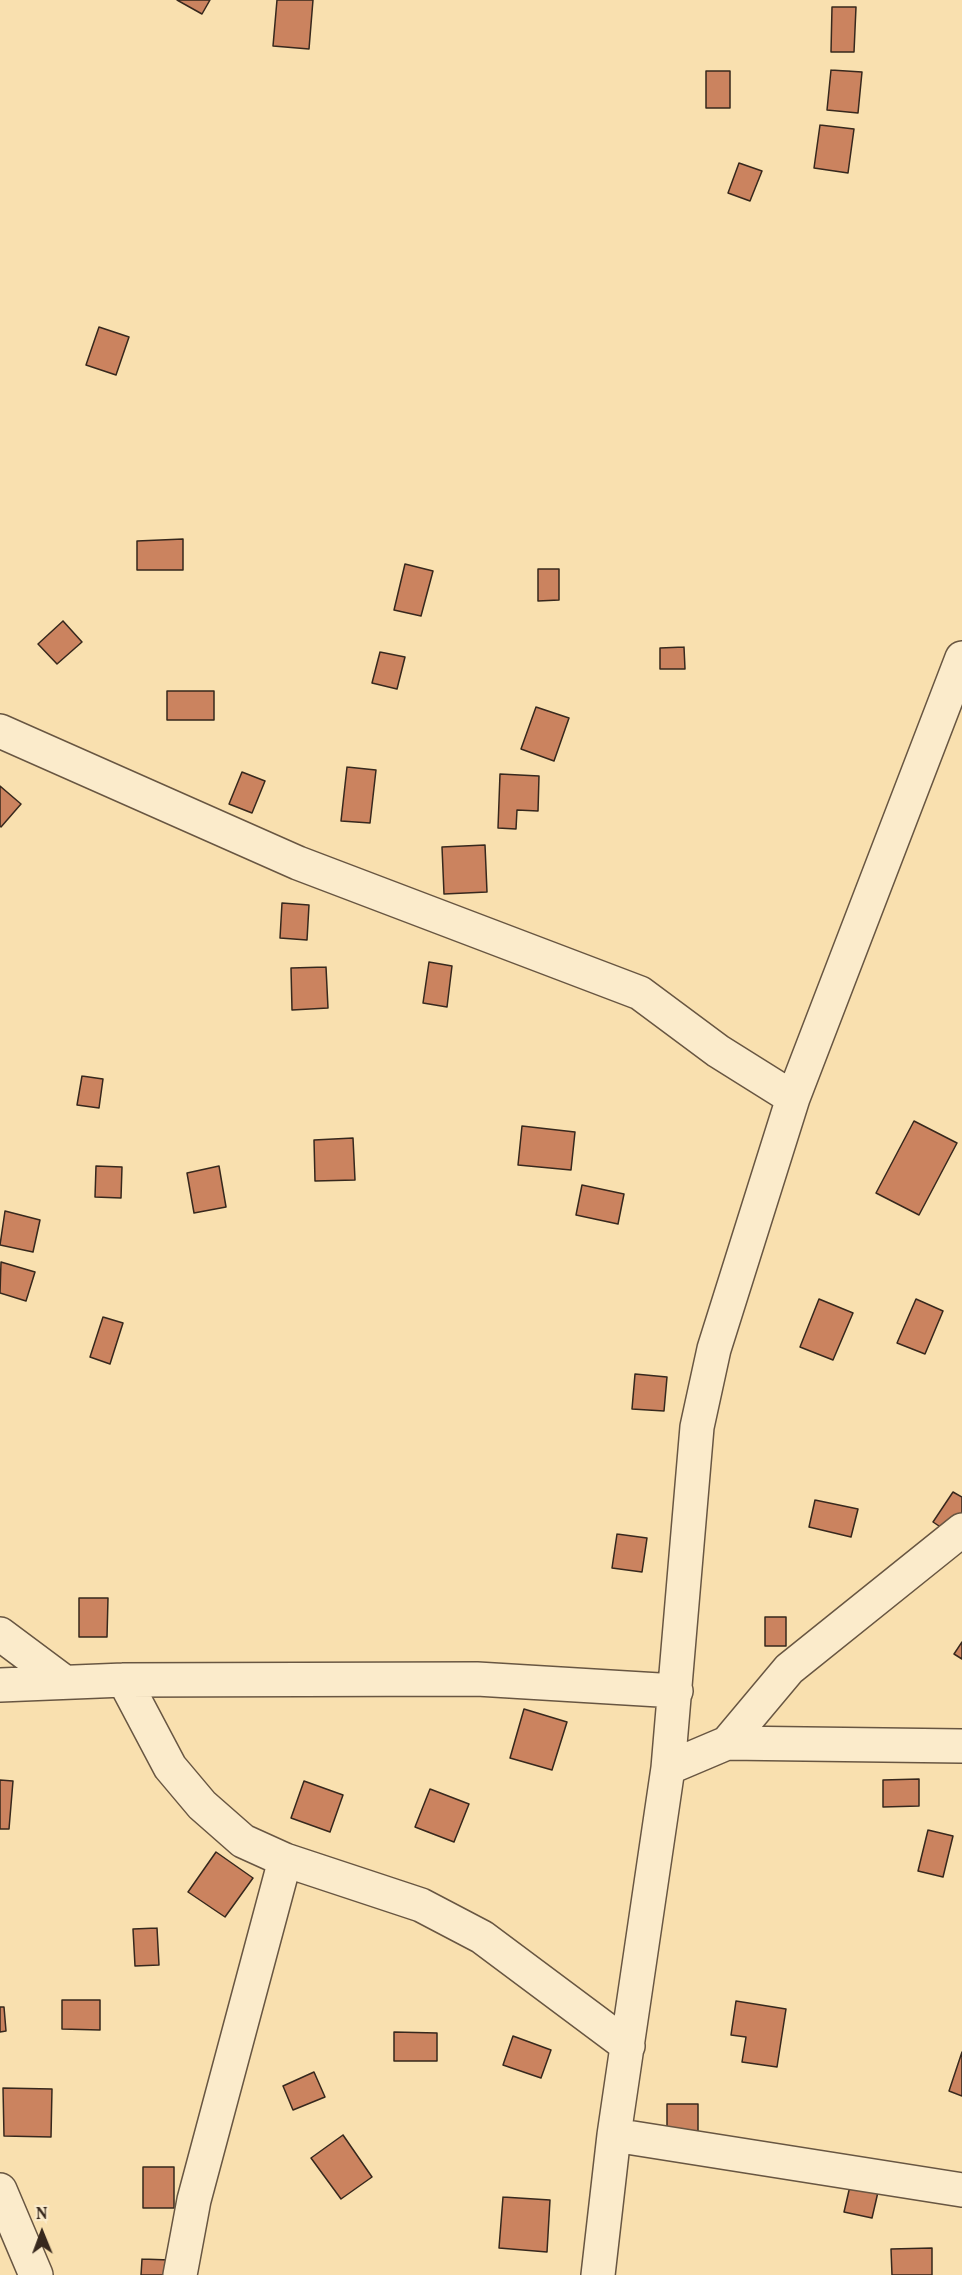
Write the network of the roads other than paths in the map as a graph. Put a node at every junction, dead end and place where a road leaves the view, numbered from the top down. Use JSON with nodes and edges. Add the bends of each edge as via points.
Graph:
{"nodes":[{"id":1,"x":962,"y":658,"type":"edge"},
{"id":2,"x":0,"y":731,"type":"edge"},
{"id":3,"x":793,"y":1098,"type":"junction"},
{"id":4,"x":962,"y":1530,"type":"edge"},
{"id":5,"x":0,"y":1634,"type":"edge"},
{"id":6,"x":124,"y":1680,"type":"junction"},
{"id":7,"x":63,"y":1681,"type":"junction"},
{"id":8,"x":0,"y":1685,"type":"edge"},
{"id":9,"x":676,"y":1691,"type":"junction"},
{"id":10,"x":727,"y":1743,"type":"junction"},
{"id":11,"x":962,"y":1746,"type":"edge"},
{"id":12,"x":668,"y":1768,"type":"junction"},
{"id":13,"x":285,"y":1860,"type":"junction"},
{"id":14,"x":628,"y":2046,"type":"junction"},
{"id":15,"x":614,"y":2135,"type":"junction"},
{"id":16,"x":0,"y":2190,"type":"edge"},
{"id":17,"x":962,"y":2190,"type":"edge"},
{"id":18,"x":36,"y":2275,"type":"edge"},
{"id":19,"x":180,"y":2275,"type":"edge"},
{"id":20,"x":598,"y":2275,"type":"edge"}],
"edges":[{"from":1,"to":3,"type":"street"},
{"from":2,"to":3,"type":"street","via":[[298,863],[640,993],[718,1051]]},
{"from":3,"to":9,"type":"street","via":[[714,1349],[697,1428]]},
{"from":4,"to":10,"type":"street","via":[[789,1669]]},
{"from":5,"to":7,"type":"street"},
{"from":6,"to":7,"type":"street"},
{"from":6,"to":9,"type":"street","via":[[477,1679]]},
{"from":6,"to":13,"type":"street","via":[[170,1767],[202,1805],[243,1841]]},
{"from":7,"to":8,"type":"street"},
{"from":9,"to":12,"type":"street"},
{"from":10,"to":11,"type":"street"},
{"from":10,"to":12,"type":"street"},
{"from":12,"to":14,"type":"street"},
{"from":13,"to":14,"type":"street","via":[[421,1905],[482,1937]]},
{"from":13,"to":19,"type":"street","via":[[194,2200]]},
{"from":14,"to":15,"type":"street"},
{"from":15,"to":17,"type":"street"},
{"from":15,"to":20,"type":"street"},
{"from":16,"to":18,"type":"street"}]}
